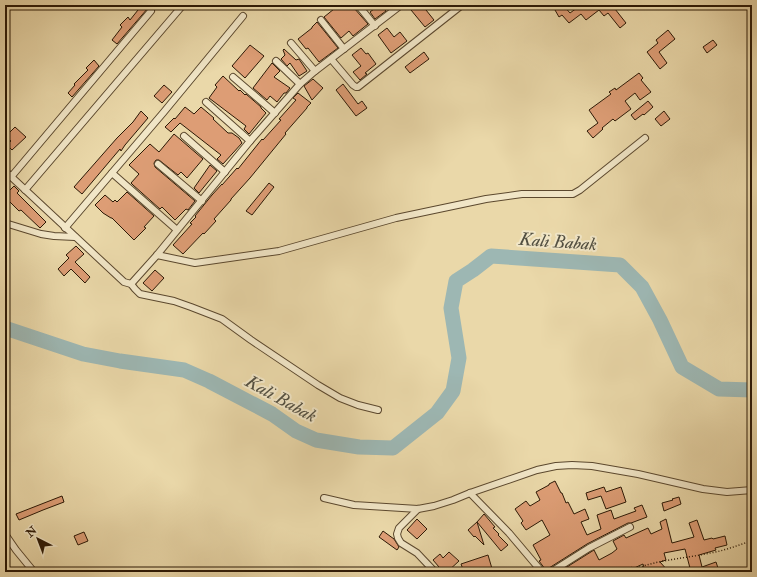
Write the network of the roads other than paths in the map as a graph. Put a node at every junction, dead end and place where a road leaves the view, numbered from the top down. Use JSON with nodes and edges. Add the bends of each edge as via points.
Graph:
{"nodes":[{"id":1,"x":183,"y":5,"type":"edge"},
{"id":2,"x":358,"y":5,"type":"edge"},
{"id":3,"x":401,"y":5,"type":"edge"},
{"id":4,"x":462,"y":5,"type":"edge"},
{"id":5,"x":151,"y":11,"type":"dead end"},
{"id":6,"x":243,"y":16,"type":"dead end"},
{"id":7,"x":320,"y":20,"type":"dead end"},
{"id":8,"x":375,"y":26,"type":"junction"},
{"id":9,"x":291,"y":43,"type":"dead end"},
{"id":10,"x":344,"y":49,"type":"junction"},
{"id":11,"x":331,"y":59,"type":"junction"},
{"id":12,"x":276,"y":61,"type":"dead end"},
{"id":13,"x":315,"y":71,"type":"junction"},
{"id":14,"x":233,"y":77,"type":"dead end"},
{"id":15,"x":300,"y":84,"type":"junction"},
{"id":16,"x":206,"y":102,"type":"dead end"},
{"id":17,"x":275,"y":113,"type":"junction"},
{"id":18,"x":184,"y":136,"type":"dead end"},
{"id":19,"x":645,"y":138,"type":"dead end"},
{"id":20,"x":250,"y":141,"type":"junction"},
{"id":21,"x":158,"y":164,"type":"dead end"},
{"id":22,"x":5,"y":171,"type":"edge"},
{"id":23,"x":226,"y":172,"type":"junction"},
{"id":24,"x":112,"y":173,"type":"junction"},
{"id":25,"x":11,"y":177,"type":"junction"},
{"id":26,"x":25,"y":190,"type":"junction"},
{"id":27,"x":202,"y":201,"type":"junction"},
{"id":28,"x":5,"y":223,"type":"edge"},
{"id":29,"x":65,"y":228,"type":"junction"},
{"id":30,"x":177,"y":230,"type":"junction"},
{"id":31,"x":75,"y":237,"type":"junction"},
{"id":32,"x":157,"y":255,"type":"junction"},
{"id":33,"x":131,"y":284,"type":"junction"},
{"id":34,"x":378,"y":410,"type":"dead end"},
{"id":35,"x":752,"y":490,"type":"edge"},
{"id":36,"x":470,"y":493,"type":"junction"},
{"id":37,"x":324,"y":498,"type":"dead end"},
{"id":38,"x":418,"y":509,"type":"junction"},
{"id":39,"x":630,"y":527,"type":"dead end"},
{"id":40,"x":5,"y":534,"type":"edge"},
{"id":41,"x":34,"y":572,"type":"edge"},
{"id":42,"x":435,"y":572,"type":"edge"},
{"id":43,"x":542,"y":572,"type":"edge"},
{"id":44,"x":551,"y":572,"type":"edge"}],
"edges":[{"from":1,"to":26,"type":"street"},
{"from":2,"to":8,"type":"street"},
{"from":3,"to":8,"type":"street"},
{"from":4,"to":11,"type":"street","via":[[358,87],[353,85]]},
{"from":5,"to":25,"type":"street"},
{"from":6,"to":24,"type":"street"},
{"from":7,"to":10,"type":"street"},
{"from":8,"to":10,"type":"street"},
{"from":9,"to":13,"type":"street"},
{"from":10,"to":11,"type":"street"},
{"from":11,"to":13,"type":"street"},
{"from":12,"to":15,"type":"street"},
{"from":13,"to":15,"type":"street"},
{"from":14,"to":17,"type":"street"},
{"from":15,"to":17,"type":"street"},
{"from":16,"to":20,"type":"street"},
{"from":17,"to":20,"type":"street"},
{"from":18,"to":23,"type":"street"},
{"from":19,"to":32,"type":"street","via":[[573,194],[522,194],[489,198],[396,218],[279,251],[195,263]]},
{"from":20,"to":23,"type":"street"},
{"from":21,"to":27,"type":"street"},
{"from":22,"to":25,"type":"street"},
{"from":23,"to":27,"type":"street"},
{"from":24,"to":29,"type":"street"},
{"from":24,"to":30,"type":"street"},
{"from":25,"to":26,"type":"street"},
{"from":26,"to":29,"type":"street"},
{"from":27,"to":30,"type":"street"},
{"from":28,"to":31,"type":"street","via":[[41,234]]},
{"from":29,"to":31,"type":"street"},
{"from":30,"to":32,"type":"street"},
{"from":31,"to":33,"type":"street","via":[[124,282]]},
{"from":32,"to":33,"type":"street"},
{"from":33,"to":34,"type":"street","via":[[140,294],[179,303],[222,318],[340,398]]},
{"from":35,"to":36,"type":"street","via":[[727,492],[703,489],[638,474],[572,465],[537,470]]},
{"from":36,"to":38,"type":"street"},
{"from":36,"to":43,"type":"street"},
{"from":37,"to":38,"type":"street","via":[[354,505]]},
{"from":38,"to":42,"type":"street","via":[[399,528],[398,538]]},
{"from":39,"to":44,"type":"street","via":[[588,548]]},
{"from":40,"to":41,"type":"street"}]}
